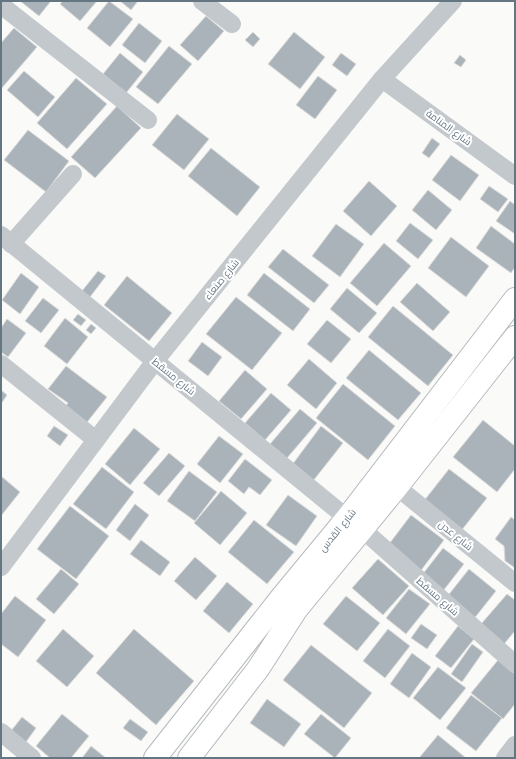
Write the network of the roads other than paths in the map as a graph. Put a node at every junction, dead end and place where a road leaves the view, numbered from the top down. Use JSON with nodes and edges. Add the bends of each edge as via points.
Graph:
{"nodes":[{"id":1,"x":202,"y":1,"type":"edge"},
{"id":2,"x":453,"y":1,"type":"edge"},
{"id":3,"x":1,"y":5,"type":"edge"},
{"id":4,"x":232,"y":24,"type":"dead end"},
{"id":5,"x":382,"y":79,"type":"junction"},
{"id":6,"x":148,"y":120,"type":"dead end"},
{"id":7,"x":73,"y":174,"type":"dead end"},
{"id":8,"x":515,"y":176,"type":"edge"},
{"id":9,"x":6,"y":240,"type":"edge"},
{"id":10,"x":515,"y":299,"type":"edge"},
{"id":11,"x":515,"y":337,"type":"edge"},
{"id":12,"x":155,"y":361,"type":"junction"},
{"id":13,"x":1,"y":364,"type":"edge"},
{"id":14,"x":96,"y":440,"type":"junction"},
{"id":15,"x":397,"y":487,"type":"junction"},
{"id":16,"x":354,"y":523,"type":"junction"},
{"id":17,"x":1,"y":567,"type":"edge"},
{"id":18,"x":515,"y":583,"type":"edge"},
{"id":19,"x":515,"y":664,"type":"edge"},
{"id":20,"x":1,"y":732,"type":"edge"},
{"id":21,"x":515,"y":745,"type":"edge"},
{"id":22,"x":32,"y":758,"type":"edge"},
{"id":23,"x":155,"y":758,"type":"edge"},
{"id":24,"x":189,"y":758,"type":"edge"},
{"id":25,"x":505,"y":758,"type":"edge"}],
"edges":[{"from":1,"to":4,"type":"street"},
{"from":2,"to":5,"type":"street","name":"شارع صنعاء"},
{"from":3,"to":6,"type":"street"},
{"from":5,"to":8,"type":"street","name":"شارع المنامة"},
{"from":5,"to":12,"type":"street","name":"شارع صنعاء"},
{"from":7,"to":9,"type":"street"},
{"from":9,"to":12,"type":"street","name":"شارع مسقط"},
{"from":10,"to":16,"type":"main road","name":"شارع القدس"},
{"from":11,"to":15,"type":"main road","name":"شارع القدس"},
{"from":12,"to":14,"type":"street","name":"شارع صنعاء"},
{"from":12,"to":16,"type":"street","name":"شارع مسقط"},
{"from":13,"to":14,"type":"street"},
{"from":14,"to":17,"type":"street","name":"شارع صنعاء"},
{"from":15,"to":16,"type":"main road","name":"شارع القدس"},
{"from":15,"to":18,"type":"street","name":"شارع عدن"},
{"from":16,"to":19,"type":"street","name":"شارع مسقط"},
{"from":16,"to":23,"type":"main road","name":"شارع القدس","via":[[281,598]]},
{"from":16,"to":24,"type":"main road","name":"شارع القدس","via":[[258,670]]},
{"from":20,"to":22,"type":"street"},
{"from":21,"to":25,"type":"street"}]}
